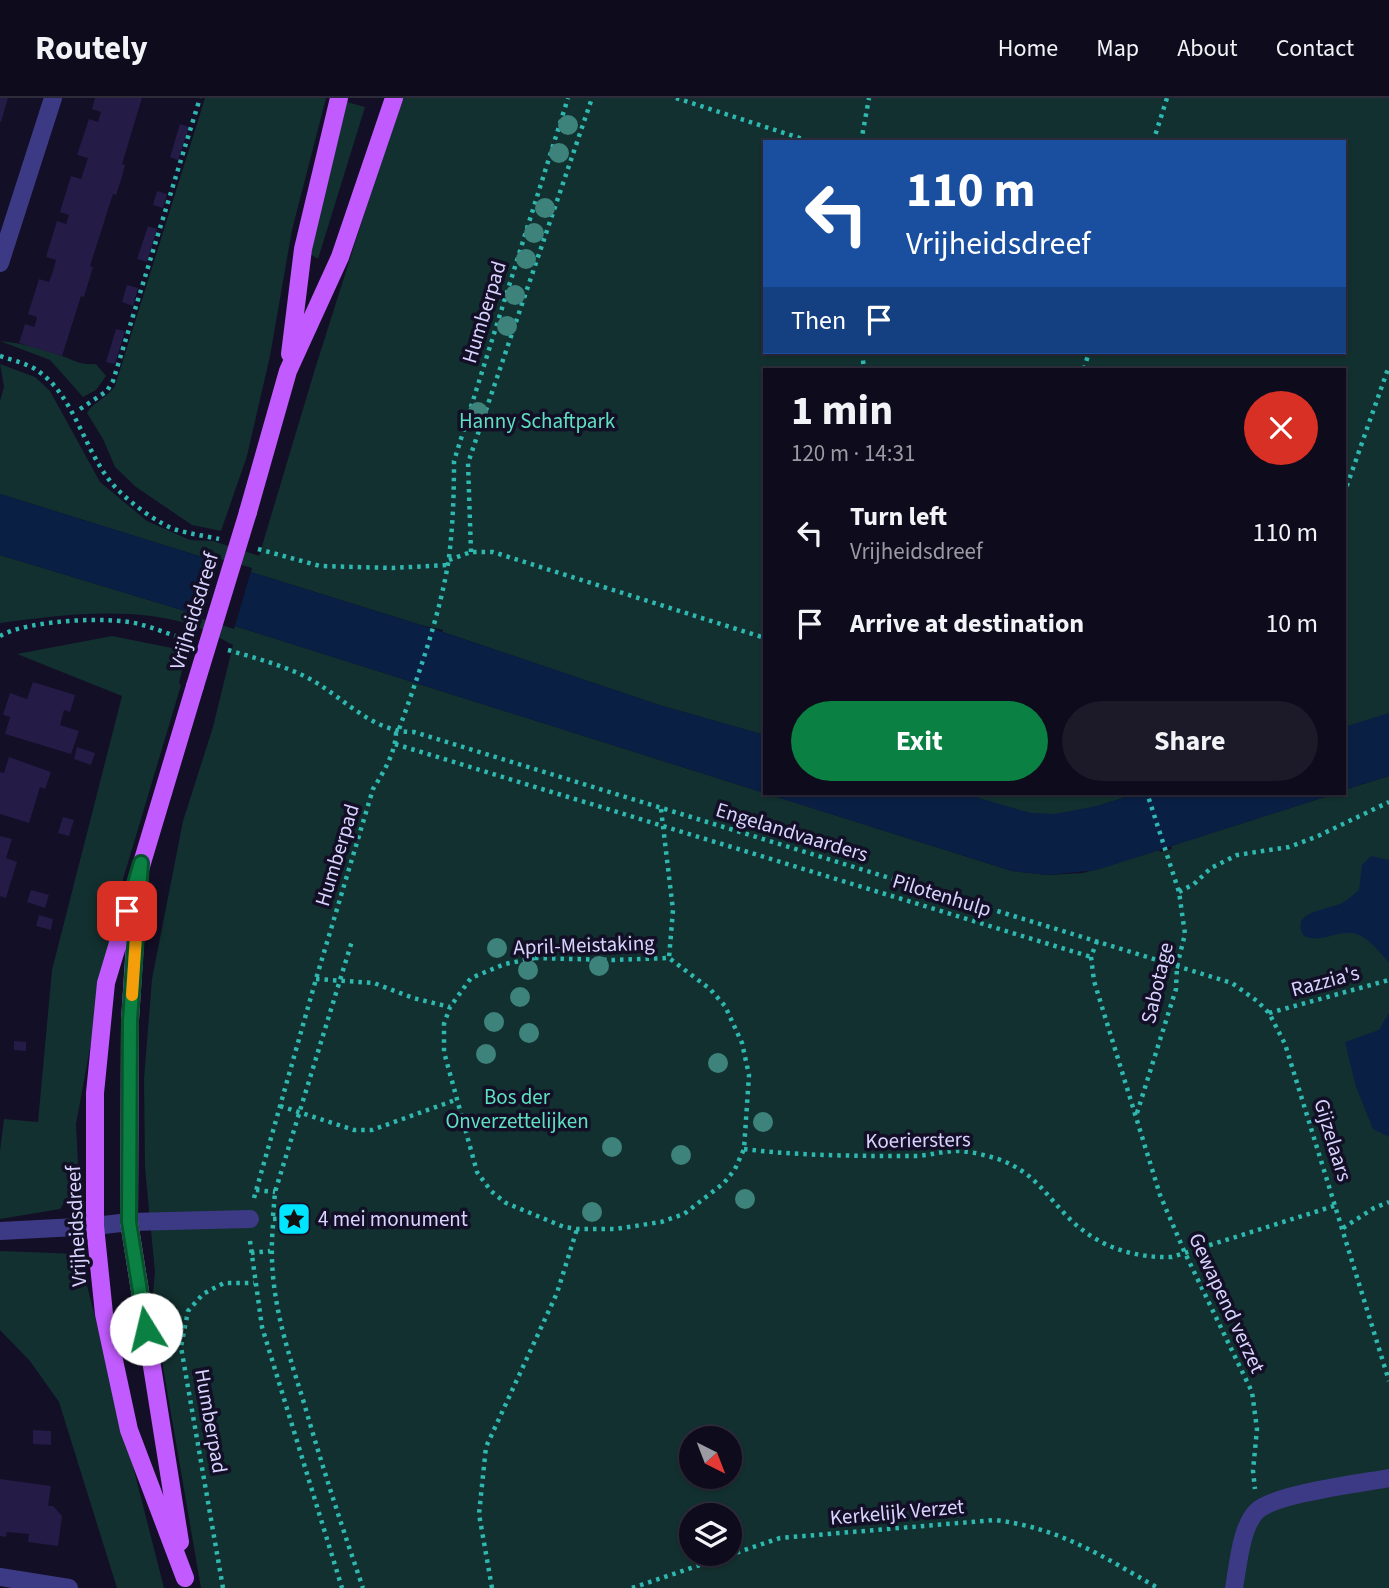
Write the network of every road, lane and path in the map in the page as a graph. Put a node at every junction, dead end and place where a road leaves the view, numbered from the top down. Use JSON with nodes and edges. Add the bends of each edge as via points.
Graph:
{"nodes":[{"id":1,"x":53,"y":98,"type":"edge"},
{"id":2,"x":200,"y":98,"type":"edge"},
{"id":3,"x":339,"y":98,"type":"edge"},
{"id":4,"x":394,"y":98,"type":"edge"},
{"id":5,"x":568,"y":98,"type":"edge"},
{"id":6,"x":592,"y":98,"type":"edge"},
{"id":7,"x":676,"y":98,"type":"edge"},
{"id":8,"x":869,"y":98,"type":"edge"},
{"id":9,"x":1167,"y":98,"type":"edge"},
{"id":10,"x":806,"y":140,"type":"edge"},
{"id":11,"x":861,"y":140,"type":"edge"},
{"id":12,"x":1154,"y":140,"type":"edge"},
{"id":13,"x":0,"y":262,"type":"edge"},
{"id":14,"x":0,"y":356,"type":"edge"},
{"id":15,"x":1389,"y":366,"type":"edge"},
{"id":16,"x":288,"y":371,"type":"junction"},
{"id":17,"x":80,"y":409,"type":"dead end"},
{"id":18,"x":1346,"y":488,"type":"edge"},
{"id":19,"x":231,"y":542,"type":"dead end"},
{"id":20,"x":254,"y":548,"type":"dead end"},
{"id":21,"x":471,"y":552,"type":"junction"},
{"id":22,"x":448,"y":563,"type":"junction"},
{"id":23,"x":763,"y":637,"type":"edge"},
{"id":24,"x":398,"y":732,"type":"junction"},
{"id":25,"x":395,"y":744,"type":"junction"},
{"id":26,"x":1148,"y":795,"type":"edge"},
{"id":27,"x":1389,"y":802,"type":"edge"},
{"id":28,"x":661,"y":809,"type":"junction"},
{"id":29,"x":662,"y":825,"type":"junction"},
{"id":30,"x":141,"y":863,"type":"junction"},
{"id":31,"x":1179,"y":892,"type":"junction"},
{"id":32,"x":352,"y":941,"type":"dead end"},
{"id":33,"x":1097,"y":941,"type":"junction"},
{"id":34,"x":1091,"y":957,"type":"junction"},
{"id":35,"x":668,"y":958,"type":"junction"},
{"id":36,"x":1177,"y":966,"type":"junction"},
{"id":37,"x":316,"y":979,"type":"junction"},
{"id":38,"x":1389,"y":980,"type":"edge"},
{"id":39,"x":340,"y":981,"type":"junction"},
{"id":40,"x":450,"y":1007,"type":"junction"},
{"id":41,"x":1269,"y":1013,"type":"junction"},
{"id":42,"x":458,"y":1099,"type":"junction"},
{"id":43,"x":280,"y":1106,"type":"junction"},
{"id":44,"x":299,"y":1112,"type":"junction"},
{"id":45,"x":1136,"y":1114,"type":"junction"},
{"id":46,"x":744,"y":1149,"type":"junction"},
{"id":47,"x":256,"y":1190,"type":"junction"},
{"id":48,"x":275,"y":1192,"type":"junction"},
{"id":49,"x":1389,"y":1202,"type":"edge"},
{"id":50,"x":1336,"y":1205,"type":"junction"},
{"id":51,"x":288,"y":1218,"type":"dead end"},
{"id":52,"x":250,"y":1219,"type":"junction"},
{"id":53,"x":273,"y":1219,"type":"junction"},
{"id":54,"x":129,"y":1222,"type":"junction"},
{"id":55,"x":95,"y":1226,"type":"junction"},
{"id":56,"x":1343,"y":1228,"type":"junction"},
{"id":57,"x":577,"y":1230,"type":"junction"},
{"id":58,"x":0,"y":1231,"type":"edge"},
{"id":59,"x":270,"y":1251,"type":"junction"},
{"id":60,"x":251,"y":1253,"type":"junction"},
{"id":61,"x":1185,"y":1253,"type":"junction"},
{"id":62,"x":254,"y":1283,"type":"junction"},
{"id":63,"x":1389,"y":1381,"type":"edge"},
{"id":64,"x":1389,"y":1478,"type":"edge"},
{"id":65,"x":1258,"y":1510,"type":"junction"},
{"id":66,"x":0,"y":1577,"type":"edge"},
{"id":67,"x":186,"y":1583,"type":"edge"},
{"id":68,"x":69,"y":1588,"type":"edge"},
{"id":69,"x":223,"y":1588,"type":"edge"},
{"id":70,"x":342,"y":1588,"type":"edge"},
{"id":71,"x":363,"y":1588,"type":"edge"},
{"id":72,"x":492,"y":1588,"type":"edge"},
{"id":73,"x":632,"y":1588,"type":"edge"},
{"id":74,"x":1158,"y":1588,"type":"edge"},
{"id":75,"x":1234,"y":1588,"type":"edge"}],
"edges":[{"from":1,"to":13,"type":"street"},
{"from":2,"to":17,"type":"path","via":[[113,381],[107,391]]},
{"from":3,"to":16,"type":"main road","name":"Vrijheidsdreef","via":[[303,249]]},
{"from":4,"to":16,"type":"main road","name":"Vrijheidsdreef","via":[[340,257]]},
{"from":5,"to":22,"type":"path","name":"Humberpad","via":[[454,461]]},
{"from":6,"to":21,"type":"path","name":"Humberpad","via":[[468,463]]},
{"from":7,"to":10,"type":"path"},
{"from":8,"to":11,"type":"path"},
{"from":9,"to":12,"type":"path"},
{"from":14,"to":19,"type":"path","via":[[33,368],[61,394],[102,469],[131,501],[174,529]]},
{"from":15,"to":18,"type":"path"},
{"from":16,"to":30,"type":"main road","name":"Vrijheidsdreef","bridge":true},
{"from":20,"to":22,"type":"path","via":[[320,566],[392,568]]},
{"from":21,"to":22,"type":"path"},
{"from":21,"to":23,"type":"path","via":[[493,552]]},
{"from":22,"to":24,"type":"path","name":"Humberpad"},
{"from":24,"to":25,"type":"path","name":"Humberpad"},
{"from":24,"to":28,"type":"path","name":"Engelandvaarders","via":[[414,732]]},
{"from":25,"to":29,"type":"path","name":"Pilotenhulp"},
{"from":25,"to":37,"type":"path","name":"Humberpad","via":[[373,789]]},
{"from":26,"to":31,"type":"path","name":"Sabotage"},
{"from":27,"to":31,"type":"path","via":[[1289,847],[1237,855]]},
{"from":28,"to":29,"type":"path"},
{"from":28,"to":33,"type":"path","name":"Engelandvaarders"},
{"from":29,"to":34,"type":"path","name":"Pilotenhulp"},
{"from":29,"to":35,"type":"path","via":[[673,910]]},
{"from":30,"to":54,"type":"main road","name":"Vrijheidsdreef","via":[[130,1020]]},
{"from":30,"to":55,"type":"main road","name":"Vrijheidsdreef","via":[[106,983],[95,1093]]},
{"from":31,"to":36,"type":"path","name":"Sabotage","via":[[1185,934]]},
{"from":32,"to":39,"type":"path"},
{"from":33,"to":34,"type":"path"},
{"from":33,"to":36,"type":"path","name":"Engelandvaarders"},
{"from":34,"to":45,"type":"path","name":"Gewapend verzet","via":[[1094,981]]},
{"from":35,"to":40,"type":"path","name":"April-Meistaking","via":[[535,958],[505,964],[471,978]]},
{"from":35,"to":46,"type":"path","name":"April-Meistaking","via":[[725,1006],[742,1043],[749,1075]]},
{"from":36,"to":41,"type":"path","name":"Gijzelaars","via":[[1232,983]]},
{"from":36,"to":45,"type":"path","name":"Sabotage","via":[[1175,989]]},
{"from":37,"to":39,"type":"path"},
{"from":37,"to":43,"type":"path","name":"Humberpad"},
{"from":38,"to":41,"type":"path","name":"Razzia's"},
{"from":39,"to":40,"type":"path","via":[[374,983]]},
{"from":39,"to":44,"type":"path"},
{"from":40,"to":42,"type":"path","name":"April-Meistaking","via":[[444,1024],[444,1052]]},
{"from":41,"to":50,"type":"path","name":"Gijzelaars","via":[[1285,1044]]},
{"from":42,"to":44,"type":"path","via":[[372,1130],[355,1130]]},
{"from":42,"to":57,"type":"path","name":"April-Meistaking","via":[[477,1172],[491,1191],[524,1212]]},
{"from":43,"to":44,"type":"path"},
{"from":43,"to":47,"type":"path","name":"Humberpad"},
{"from":44,"to":48,"type":"path"},
{"from":45,"to":61,"type":"path","name":"Gewapend verzet","via":[[1160,1195]]},
{"from":46,"to":57,"type":"path","name":"April-Meistaking","via":[[724,1183],[684,1214],[615,1229]]},
{"from":46,"to":61,"type":"path","name":"Koeriersters","via":[[836,1157],[918,1156],[956,1150],[977,1153],[1021,1170],[1096,1239],[1126,1253],[1156,1257]]},
{"from":47,"to":48,"type":"path"},
{"from":47,"to":52,"type":"path","name":"Humberpad"},
{"from":48,"to":53,"type":"path"},
{"from":49,"to":56,"type":"path"},
{"from":50,"to":56,"type":"path","name":"Gijzelaars"},
{"from":50,"to":61,"type":"path","name":"Koeriersters"},
{"from":51,"to":53,"type":"path"},
{"from":52,"to":54,"type":"street"},
{"from":52,"to":60,"type":"path","name":"Humberpad"},
{"from":53,"to":59,"type":"path"},
{"from":54,"to":55,"type":"street"},
{"from":54,"to":67,"type":"main road","name":"Vrijheidsdreef"},
{"from":55,"to":58,"type":"street"},
{"from":55,"to":67,"type":"main road","name":"Vrijheidsdreef","via":[[104,1314],[129,1430]]},
{"from":56,"to":63,"type":"path","name":"Gijzelaars"},
{"from":57,"to":72,"type":"path","via":[[557,1293],[486,1447],[479,1514]]},
{"from":59,"to":60,"type":"path"},
{"from":59,"to":71,"type":"path","via":[[272,1287],[283,1335]]},
{"from":60,"to":62,"type":"path","name":"Humberpad"},
{"from":61,"to":65,"type":"path","name":"Gewapend verzet","via":[[1252,1392]]},
{"from":62,"to":69,"type":"path","name":"Humberpad","via":[[224,1283],[203,1294],[188,1311],[181,1347]]},
{"from":62,"to":70,"type":"path","via":[[262,1327]]},
{"from":64,"to":65,"type":"street","via":[[1280,1500]]},
{"from":65,"to":75,"type":"street","via":[[1245,1532]]},
{"from":66,"to":68,"type":"street"},
{"from":73,"to":74,"type":"path","name":"Kerkelijk Verzet","via":[[780,1538],[995,1520],[1068,1538]]}]}
